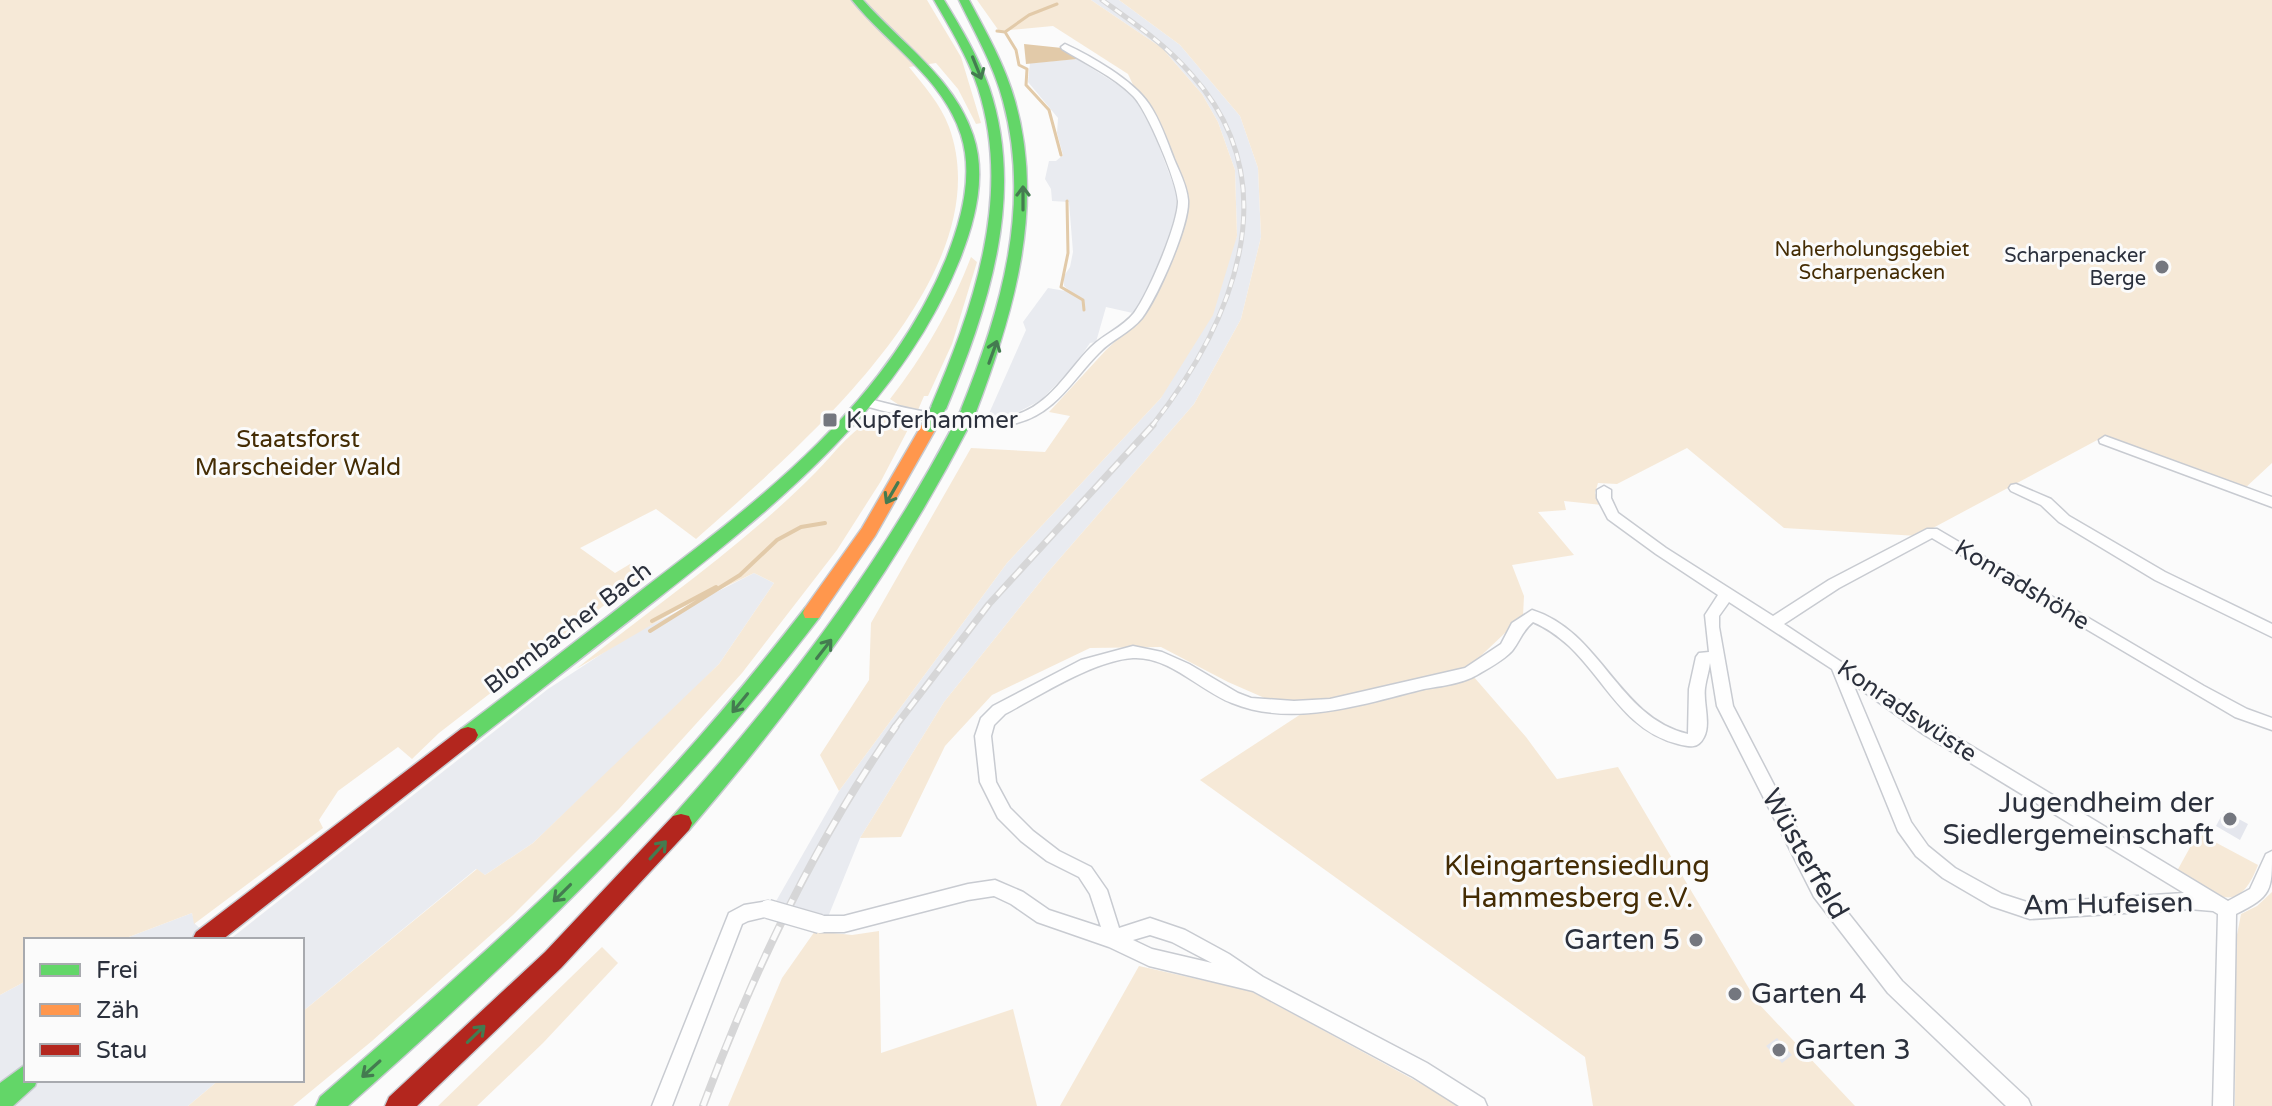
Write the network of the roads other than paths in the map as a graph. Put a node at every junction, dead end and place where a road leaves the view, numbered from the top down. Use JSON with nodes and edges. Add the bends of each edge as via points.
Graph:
{"nodes":[{"id":1,"x":857,"y":0,"type":"edge"},
{"id":2,"x":939,"y":0,"type":"edge"},
{"id":3,"x":964,"y":0,"type":"edge"},
{"id":4,"x":1065,"y":47,"type":"dead end"},
{"id":5,"x":865,"y":402,"type":"junction"},
{"id":6,"x":2105,"y":440,"type":"dead end"},
{"id":7,"x":2016,"y":488,"type":"dead end"},
{"id":8,"x":1604,"y":490,"type":"dead end"},
{"id":9,"x":2272,"y":502,"type":"edge"},
{"id":10,"x":1727,"y":594,"type":"junction"},
{"id":11,"x":1774,"y":623,"type":"junction"},
{"id":12,"x":2272,"y":631,"type":"edge"},
{"id":13,"x":1715,"y":658,"type":"junction"},
{"id":14,"x":1837,"y":665,"type":"junction"},
{"id":15,"x":2272,"y":724,"type":"edge"},
{"id":16,"x":2272,"y":859,"type":"edge"},
{"id":17,"x":2227,"y":910,"type":"junction"},
{"id":18,"x":207,"y":938,"type":"edge"},
{"id":19,"x":1114,"y":940,"type":"junction"},
{"id":20,"x":1256,"y":983,"type":"junction"},
{"id":21,"x":24,"y":1079,"type":"edge"},
{"id":22,"x":0,"y":1100,"type":"edge"},
{"id":23,"x":329,"y":1106,"type":"edge"},
{"id":24,"x":398,"y":1106,"type":"edge"},
{"id":25,"x":662,"y":1106,"type":"edge"},
{"id":26,"x":1477,"y":1106,"type":"edge"},
{"id":27,"x":2021,"y":1106,"type":"edge"},
{"id":28,"x":2223,"y":1106,"type":"edge"}],
"edges":[{"from":1,"to":5,"type":"main road","name":"Blombacher Bach","via":[[945,91],[963,123],[973,180],[964,232],[947,280],[926,319]]},
{"from":2,"to":23,"type":"main road","one_way":true,"via":[[970,51],[993,117],[999,199],[986,282],[959,363],[887,504],[807,620],[724,723],[551,905]]},
{"from":24,"to":3,"type":"main road","one_way":true,"via":[[596,918],[746,749],[846,622],[944,463],[993,353],[1013,283],[1023,198],[1019,137],[1001,69]]},
{"from":4,"to":5,"type":"street","via":[[1144,102],[1183,199],[1179,225],[1144,307],[1092,352],[1049,403],[1013,420],[916,413]]},
{"from":5,"to":18,"type":"main road","name":"Blombacher Bach","via":[[813,458],[722,539]]},
{"from":6,"to":9,"type":"street"},
{"from":7,"to":12,"type":"street","via":[[2160,576]]},
{"from":8,"to":10,"type":"street","name":"Konradswüste","via":[[1613,516]]},
{"from":10,"to":11,"type":"street","name":"Konradswüste"},
{"from":10,"to":13,"type":"street","name":"Wüsterfeld","via":[[1712,615]]},
{"from":11,"to":14,"type":"street","name":"Konradswüste"},
{"from":11,"to":15,"type":"street","name":"Konradshöhe","via":[[1932,532],[2199,690]]},
{"from":13,"to":19,"type":"street","via":[[1704,657],[1697,689],[1698,733],[1692,741],[1676,740],[1635,713],[1585,650],[1532,615],[1517,627],[1506,648],[1469,673],[1330,705],[1250,704],[1157,656],[1133,652],[1086,664],[999,710],[987,722],[984,757],[988,782],[1004,813],[1053,856],[1085,872],[1098,890]]},
{"from":13,"to":27,"type":"street","name":"Wüsterfeld","via":[[1725,706],[1820,891],[1895,987]]},
{"from":14,"to":17,"type":"street","name":"Konradswüste","via":[[1929,729]]},
{"from":14,"to":17,"type":"street","name":"Am Hufeisen","via":[[1904,826],[1922,851],[1949,873],[1997,900],[2030,911],[2199,901]]},
{"from":16,"to":17,"type":"street","via":[[2256,895]]},
{"from":17,"to":28,"type":"street"},
{"from":19,"to":20,"type":"street","via":[[1149,957]]},
{"from":19,"to":20,"type":"street","via":[[1139,928],[1157,927],[1236,966]]},
{"from":19,"to":25,"type":"street","bridge":true,"via":[[1043,916],[995,888],[844,924],[820,924],[768,909],[744,913],[735,919]]},
{"from":20,"to":26,"type":"street"},
{"from":21,"to":22,"type":"main road"}]}
